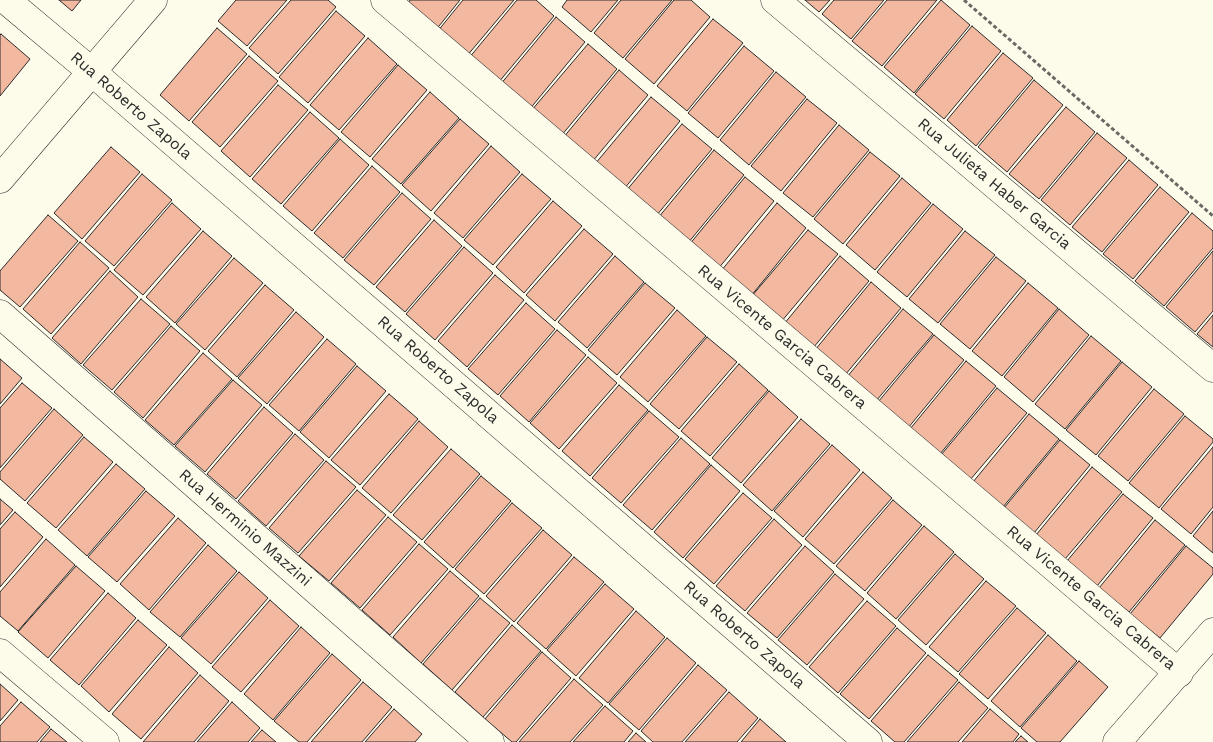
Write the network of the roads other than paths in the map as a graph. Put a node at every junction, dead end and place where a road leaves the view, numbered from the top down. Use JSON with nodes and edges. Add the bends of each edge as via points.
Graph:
{"nodes":[{"id":1,"x":6,"y":0,"type":"edge"},
{"id":2,"x":153,"y":0,"type":"edge"},
{"id":3,"x":385,"y":0,"type":"edge"},
{"id":4,"x":775,"y":0,"type":"edge"},
{"id":5,"x":92,"y":72,"type":"junction"},
{"id":6,"x":0,"y":179,"type":"edge"},
{"id":7,"x":0,"y":314,"type":"edge"},
{"id":8,"x":1213,"y":368,"type":"edge"},
{"id":9,"x":1213,"y":632,"type":"edge"},
{"id":10,"x":0,"y":653,"type":"edge"},
{"id":11,"x":1179,"y":673,"type":"junction"},
{"id":12,"x":105,"y":742,"type":"edge"},
{"id":13,"x":490,"y":742,"type":"edge"},
{"id":14,"x":868,"y":742,"type":"edge"},
{"id":15,"x":1117,"y":742,"type":"edge"}],
"edges":[{"from":1,"to":5,"type":"street","name":"Rua Roberto Zapola"},
{"from":2,"to":5,"type":"street"},
{"from":3,"to":11,"type":"street","name":"Rua Vicente Garcia Cabrera"},
{"from":4,"to":8,"type":"street","name":"Rua Julieta Haber Garcia"},
{"from":5,"to":6,"type":"street"},
{"from":5,"to":14,"type":"street","name":"Rua Roberto Zapola"},
{"from":7,"to":13,"type":"street","name":"Rua Herminio Mazzini"},
{"from":9,"to":11,"type":"street"},
{"from":10,"to":12,"type":"street"},
{"from":11,"to":15,"type":"street"}]}
